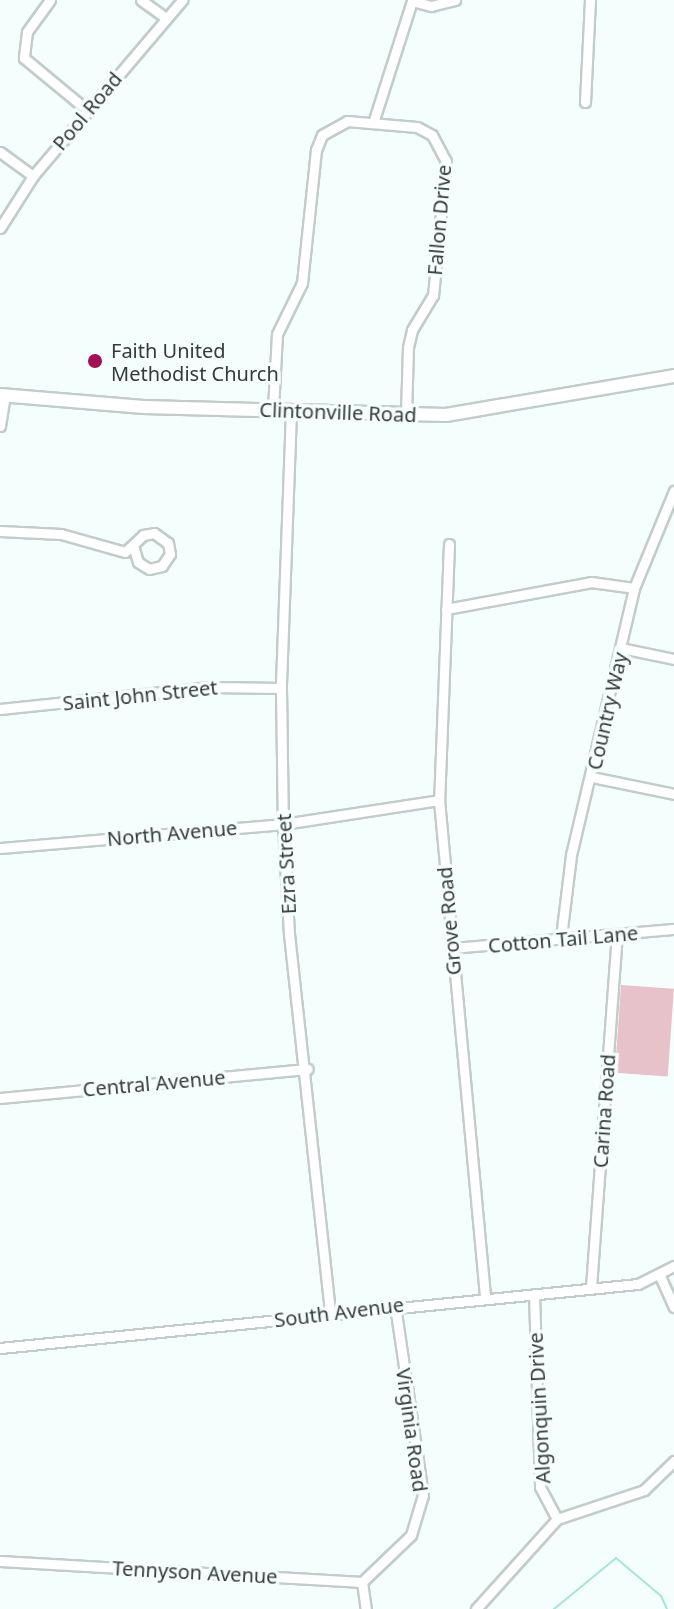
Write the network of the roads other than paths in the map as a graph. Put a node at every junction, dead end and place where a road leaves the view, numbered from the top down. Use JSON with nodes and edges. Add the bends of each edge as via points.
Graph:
{"nodes":[{"id":1,"x":50,"y":0,"type":"edge"},
{"id":2,"x":141,"y":0,"type":"edge"},
{"id":3,"x":182,"y":0,"type":"edge"},
{"id":4,"x":455,"y":0,"type":"edge"},
{"id":5,"x":590,"y":0,"type":"edge"},
{"id":6,"x":410,"y":1,"type":"edge"},
{"id":7,"x":166,"y":18,"type":"junction"},
{"id":8,"x":585,"y":102,"type":"dead end"},
{"id":9,"x":88,"y":111,"type":"junction"},
{"id":10,"x":373,"y":123,"type":"junction"},
{"id":11,"x":0,"y":152,"type":"edge"},
{"id":12,"x":33,"y":176,"type":"junction"},
{"id":13,"x":0,"y":228,"type":"edge"},
{"id":14,"x":674,"y":376,"type":"edge"},
{"id":15,"x":3,"y":396,"type":"edge"},
{"id":16,"x":273,"y":410,"type":"junction"},
{"id":17,"x":291,"y":411,"type":"junction"},
{"id":18,"x":406,"y":415,"type":"junction"},
{"id":19,"x":0,"y":426,"type":"edge"},
{"id":20,"x":674,"y":491,"type":"edge"},
{"id":21,"x":0,"y":531,"type":"edge"},
{"id":22,"x":449,"y":544,"type":"dead end"},
{"id":23,"x":134,"y":549,"type":"junction"},
{"id":24,"x":634,"y":588,"type":"junction"},
{"id":25,"x":446,"y":609,"type":"junction"},
{"id":26,"x":621,"y":648,"type":"junction"},
{"id":27,"x":674,"y":659,"type":"edge"},
{"id":28,"x":281,"y":688,"type":"junction"},
{"id":29,"x":0,"y":709,"type":"edge"},
{"id":30,"x":592,"y":777,"type":"junction"},
{"id":31,"x":674,"y":794,"type":"edge"},
{"id":32,"x":439,"y":800,"type":"junction"},
{"id":33,"x":283,"y":824,"type":"junction"},
{"id":34,"x":0,"y":848,"type":"edge"},
{"id":35,"x":674,"y":929,"type":"edge"},
{"id":36,"x":617,"y":934,"type":"junction"},
{"id":37,"x":561,"y":937,"type":"junction"},
{"id":38,"x":452,"y":948,"type":"junction"},
{"id":39,"x":308,"y":1069,"type":"junction"},
{"id":40,"x":0,"y":1098,"type":"edge"},
{"id":41,"x":674,"y":1266,"type":"edge"},
{"id":42,"x":660,"y":1276,"type":"junction"},
{"id":43,"x":591,"y":1287,"type":"junction"},
{"id":44,"x":534,"y":1294,"type":"junction"},
{"id":45,"x":485,"y":1297,"type":"junction"},
{"id":46,"x":395,"y":1305,"type":"junction"},
{"id":47,"x":674,"y":1307,"type":"edge"},
{"id":48,"x":330,"y":1314,"type":"junction"},
{"id":49,"x":0,"y":1348,"type":"edge"},
{"id":50,"x":674,"y":1461,"type":"edge"},
{"id":51,"x":557,"y":1519,"type":"junction"},
{"id":52,"x":0,"y":1561,"type":"edge"},
{"id":53,"x":362,"y":1582,"type":"junction"},
{"id":54,"x":366,"y":1609,"type":"edge"},
{"id":55,"x":476,"y":1609,"type":"edge"}],
"edges":[{"from":1,"to":9,"type":"street","via":[[27,32],[24,58]]},
{"from":2,"to":7,"type":"street"},
{"from":3,"to":7,"type":"street","name":"Pool Road"},
{"from":4,"to":6,"type":"street","via":[[431,6]]},
{"from":5,"to":8,"type":"street"},
{"from":6,"to":10,"type":"street"},
{"from":7,"to":9,"type":"street","name":"Pool Road"},
{"from":9,"to":12,"type":"street","name":"Pool Road"},
{"from":10,"to":16,"type":"street","name":"Fallon Drive","via":[[334,124],[319,143],[302,283],[277,334]]},
{"from":10,"to":18,"type":"street","name":"Fallon Drive","via":[[425,131],[442,148],[446,161],[433,295],[408,347]]},
{"from":11,"to":12,"type":"street"},
{"from":12,"to":13,"type":"street","name":"Pool Road"},
{"from":14,"to":18,"type":"main road","name":"Clintonville Road","via":[[482,411]]},
{"from":15,"to":16,"type":"main road","name":"Clintonville Road"},
{"from":15,"to":19,"type":"street"},
{"from":16,"to":17,"type":"main road","name":"Clintonville Road"},
{"from":17,"to":18,"type":"main road","name":"Clintonville Road"},
{"from":17,"to":28,"type":"street","name":"Ezra Street"},
{"from":20,"to":24,"type":"street","name":"Country Way"},
{"from":21,"to":23,"type":"street","via":[[61,534],[117,551]]},
{"from":22,"to":25,"type":"street","name":"Grove Road"},
{"from":23,"to":23,"type":"street","via":[[139,539],[154,533],[168,543],[170,554],[162,566],[149,569],[138,562]]},
{"from":24,"to":25,"type":"street","via":[[591,582]]},
{"from":24,"to":26,"type":"street","name":"Country Way"},
{"from":25,"to":32,"type":"street","name":"Grove Road"},
{"from":26,"to":27,"type":"street"},
{"from":26,"to":30,"type":"street","name":"Country Way"},
{"from":28,"to":29,"type":"street","name":"Saint John Street","via":[[210,687]]},
{"from":28,"to":33,"type":"street","name":"Ezra Street"},
{"from":30,"to":31,"type":"street"},
{"from":30,"to":37,"type":"street","name":"Country Way","via":[[571,855]]},
{"from":32,"to":33,"type":"street","name":"North Avenue"},
{"from":32,"to":38,"type":"street","name":"Grove Road"},
{"from":33,"to":34,"type":"street","name":"North Avenue"},
{"from":33,"to":39,"type":"street","name":"Ezra Street","via":[[289,934]]},
{"from":35,"to":36,"type":"street","name":"Cotton Tail Lane"},
{"from":36,"to":37,"type":"street","name":"Cotton Tail Lane"},
{"from":36,"to":43,"type":"street","name":"Carina Road"},
{"from":37,"to":38,"type":"street","name":"Cotton Tail Lane"},
{"from":38,"to":45,"type":"street","name":"Grove Road"},
{"from":39,"to":40,"type":"street","name":"Central Avenue"},
{"from":39,"to":48,"type":"street","name":"Ezra Street"},
{"from":41,"to":42,"type":"street","name":"South Avenue"},
{"from":42,"to":43,"type":"street","name":"South Avenue","via":[[638,1284]]},
{"from":42,"to":47,"type":"street"},
{"from":43,"to":44,"type":"street","name":"South Avenue"},
{"from":44,"to":45,"type":"street","name":"South Avenue"},
{"from":44,"to":51,"type":"street","name":"Algonquin Drive","via":[[540,1487]]},
{"from":45,"to":46,"type":"street","name":"South Avenue"},
{"from":46,"to":48,"type":"street","name":"South Avenue"},
{"from":46,"to":53,"type":"street","name":"Virginia Road","via":[[423,1495],[411,1535]]},
{"from":48,"to":49,"type":"street","name":"South Avenue"},
{"from":50,"to":51,"type":"street","via":[[644,1490]]},
{"from":51,"to":55,"type":"street"},
{"from":52,"to":53,"type":"street","name":"Tennyson Avenue"},
{"from":53,"to":54,"type":"street"}]}
